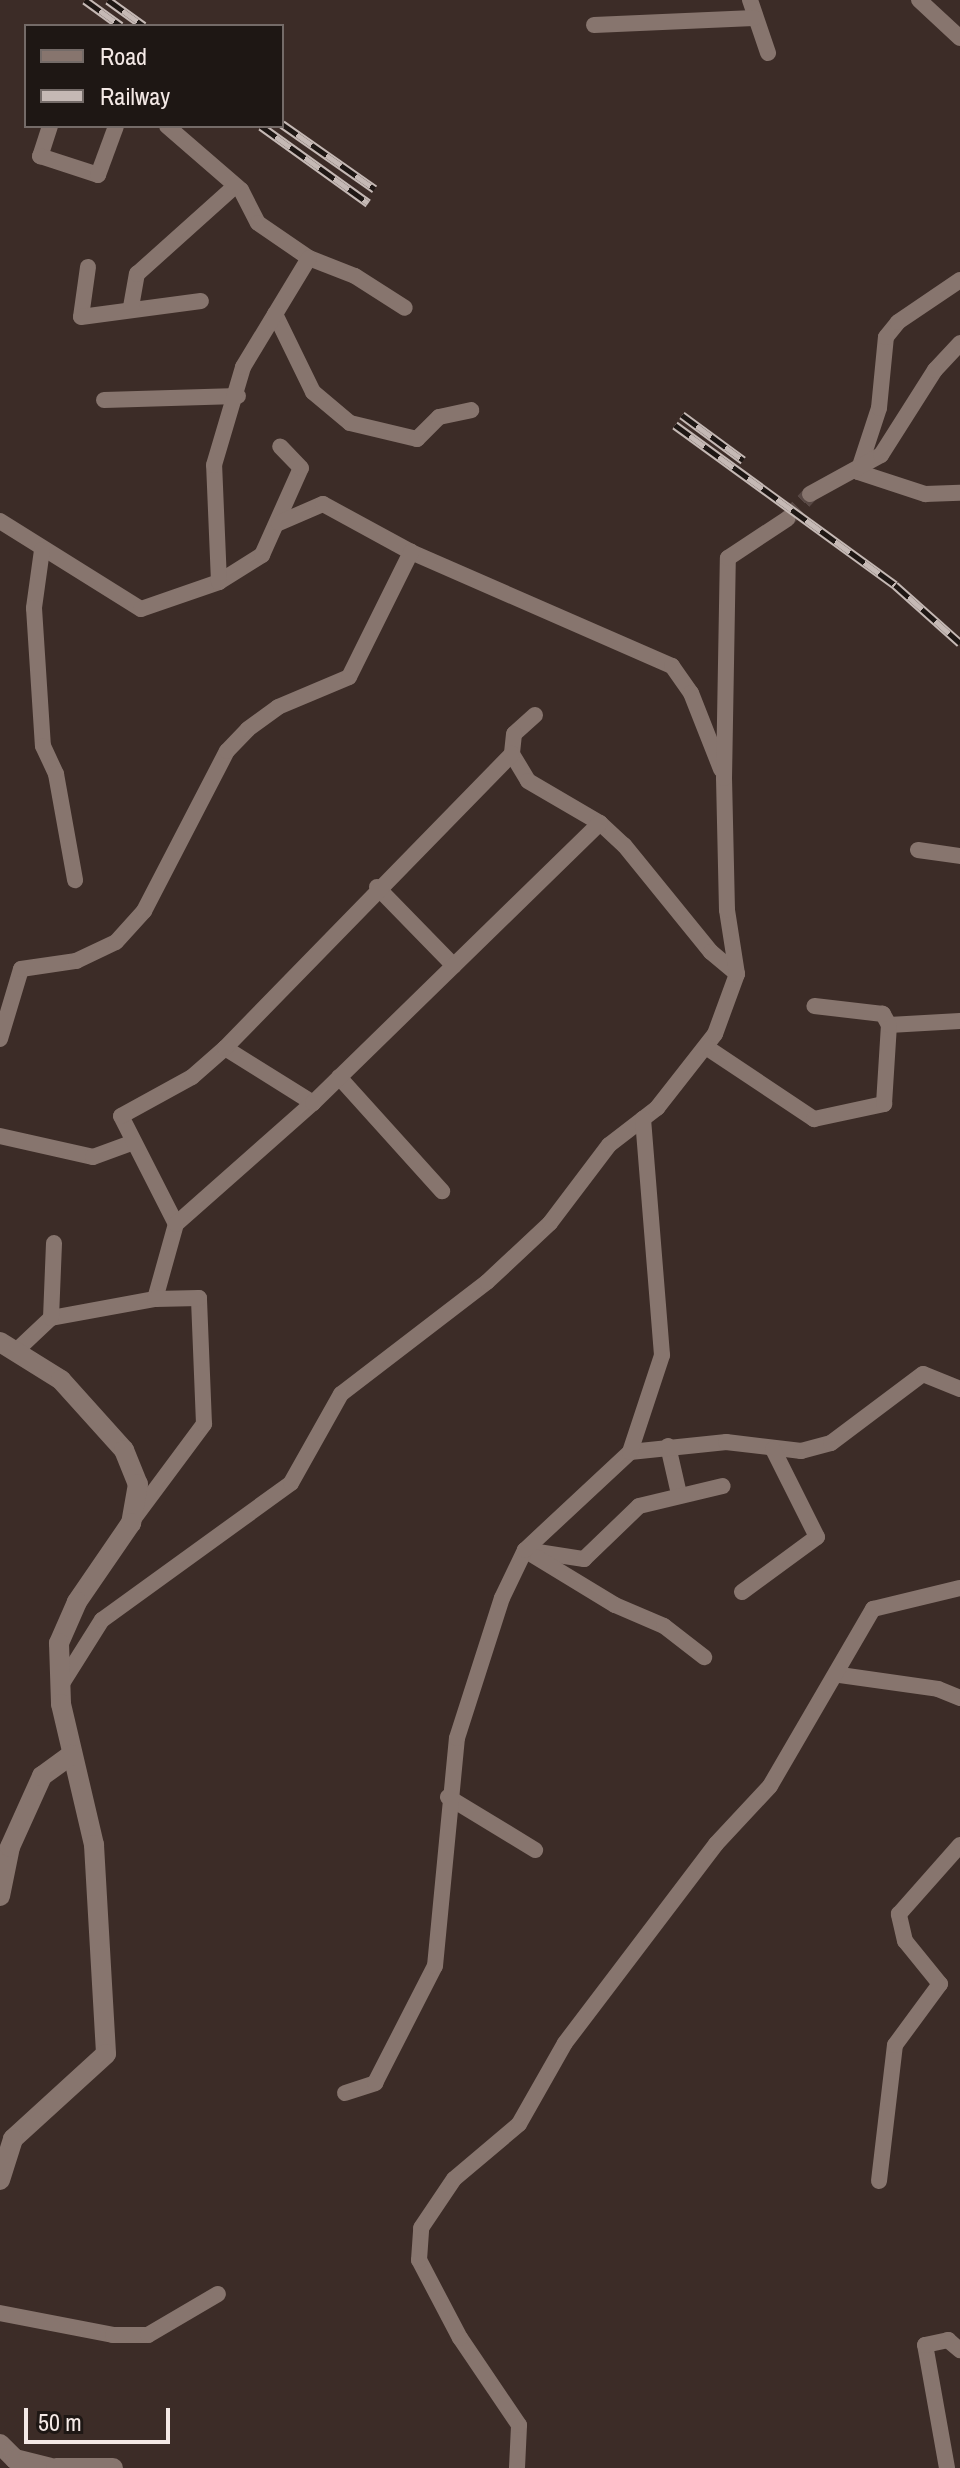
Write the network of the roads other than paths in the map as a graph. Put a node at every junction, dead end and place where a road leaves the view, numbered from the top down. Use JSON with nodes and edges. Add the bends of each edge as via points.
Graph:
{"nodes":[{"id":1,"x":750,"y":0,"type":"edge"},
{"id":2,"x":919,"y":0,"type":"edge"},
{"id":3,"x":754,"y":18,"type":"junction"},
{"id":4,"x":594,"y":25,"type":"dead end"},
{"id":5,"x":960,"y":38,"type":"edge"},
{"id":6,"x":768,"y":53,"type":"dead end"},
{"id":7,"x":49,"y":128,"type":"edge"},
{"id":8,"x":115,"y":128,"type":"edge"},
{"id":9,"x":169,"y":128,"type":"edge"},
{"id":10,"x":235,"y":186,"type":"junction"},
{"id":11,"x":309,"y":258,"type":"junction"},
{"id":12,"x":88,"y":267,"type":"dead end"},
{"id":13,"x":960,"y":280,"type":"edge"},
{"id":14,"x":201,"y":301,"type":"dead end"},
{"id":15,"x":131,"y":307,"type":"junction"},
{"id":16,"x":405,"y":308,"type":"dead end"},
{"id":17,"x":275,"y":314,"type":"junction"},
{"id":18,"x":960,"y":343,"type":"edge"},
{"id":19,"x":238,"y":396,"type":"junction"},
{"id":20,"x":104,"y":400,"type":"dead end"},
{"id":21,"x":471,"y":410,"type":"dead end"},
{"id":22,"x":280,"y":446,"type":"dead end"},
{"id":23,"x":858,"y":472,"type":"junction"},
{"id":24,"x":960,"y":493,"type":"edge"},
{"id":25,"x":810,"y":494,"type":"tunnel mouth"},
{"id":26,"x":787,"y":519,"type":"tunnel mouth"},
{"id":27,"x":0,"y":521,"type":"edge"},
{"id":28,"x":279,"y":523,"type":"junction"},
{"id":29,"x":42,"y":550,"type":"junction"},
{"id":30,"x":411,"y":552,"type":"junction"},
{"id":31,"x":219,"y":582,"type":"junction"},
{"id":32,"x":535,"y":715,"type":"dead end"},
{"id":33,"x":512,"y":754,"type":"junction"},
{"id":34,"x":724,"y":778,"type":"junction"},
{"id":35,"x":600,"y":823,"type":"junction"},
{"id":36,"x":918,"y":850,"type":"dead end"},
{"id":37,"x":960,"y":856,"type":"edge"},
{"id":38,"x":75,"y":880,"type":"dead end"},
{"id":39,"x":377,"y":887,"type":"junction"},
{"id":40,"x":454,"y":966,"type":"junction"},
{"id":41,"x":737,"y":974,"type":"junction"},
{"id":42,"x":814,"y":1006,"type":"dead end"},
{"id":43,"x":960,"y":1021,"type":"edge"},
{"id":44,"x":889,"y":1025,"type":"junction"},
{"id":45,"x":0,"y":1039,"type":"edge"},
{"id":46,"x":706,"y":1047,"type":"junction"},
{"id":47,"x":225,"y":1048,"type":"junction"},
{"id":48,"x":339,"y":1077,"type":"junction"},
{"id":49,"x":313,"y":1103,"type":"junction"},
{"id":50,"x":643,"y":1119,"type":"junction"},
{"id":51,"x":0,"y":1136,"type":"edge"},
{"id":52,"x":131,"y":1143,"type":"junction"},
{"id":53,"x":442,"y":1191,"type":"dead end"},
{"id":54,"x":176,"y":1224,"type":"junction"},
{"id":55,"x":54,"y":1243,"type":"dead end"},
{"id":56,"x":155,"y":1299,"type":"junction"},
{"id":57,"x":51,"y":1318,"type":"junction"},
{"id":58,"x":9,"y":1346,"type":"edge"},
{"id":59,"x":960,"y":1389,"type":"edge"},
{"id":60,"x":668,"y":1446,"type":"junction"},
{"id":61,"x":773,"y":1449,"type":"junction"},
{"id":62,"x":630,"y":1452,"type":"junction"},
{"id":63,"x":723,"y":1486,"type":"dead end"},
{"id":64,"x":679,"y":1494,"type":"junction"},
{"id":65,"x":131,"y":1523,"type":"junction"},
{"id":66,"x":525,"y":1550,"type":"junction"},
{"id":67,"x":960,"y":1588,"type":"edge"},
{"id":68,"x":742,"y":1592,"type":"dead end"},
{"id":69,"x":704,"y":1657,"type":"dead end"},
{"id":70,"x":840,"y":1675,"type":"junction"},
{"id":71,"x":61,"y":1685,"type":"junction"},
{"id":72,"x":960,"y":1698,"type":"edge"},
{"id":73,"x":71,"y":1755,"type":"junction"},
{"id":74,"x":448,"y":1797,"type":"junction"},
{"id":75,"x":960,"y":1845,"type":"edge"},
{"id":76,"x":535,"y":1850,"type":"dead end"},
{"id":77,"x":0,"y":1896,"type":"edge"},
{"id":78,"x":345,"y":2093,"type":"dead end"},
{"id":79,"x":0,"y":2180,"type":"edge"},
{"id":80,"x":879,"y":2181,"type":"dead end"},
{"id":81,"x":218,"y":2294,"type":"dead end"},
{"id":82,"x":0,"y":2313,"type":"edge"},
{"id":83,"x":960,"y":2350,"type":"edge"},
{"id":84,"x":0,"y":2444,"type":"edge"},
{"id":85,"x":50,"y":2468,"type":"edge"},
{"id":86,"x":56,"y":2468,"type":"edge"},
{"id":87,"x":113,"y":2468,"type":"edge"},
{"id":88,"x":517,"y":2468,"type":"edge"},
{"id":89,"x":947,"y":2468,"type":"edge"}],
"edges":[{"from":1,"to":3,"type":"street"},
{"from":2,"to":5,"type":"street"},
{"from":3,"to":4,"type":"street"},
{"from":3,"to":6,"type":"street"},
{"from":7,"to":8,"type":"street","via":[[40,156],[98,175]]},
{"from":9,"to":10,"type":"street"},
{"from":10,"to":11,"type":"street","via":[[258,223]]},
{"from":10,"to":15,"type":"street","via":[[137,274]]},
{"from":11,"to":16,"type":"street","via":[[355,276]]},
{"from":11,"to":17,"type":"street"},
{"from":12,"to":15,"type":"street","via":[[81,317]]},
{"from":13,"to":23,"type":"street","via":[[906,316],[886,337],[879,408]]},
{"from":14,"to":15,"type":"street"},
{"from":17,"to":19,"type":"street","via":[[243,367]]},
{"from":17,"to":21,"type":"street","via":[[313,392],[350,423],[417,439],[439,417]]},
{"from":18,"to":23,"type":"street","via":[[935,370],[881,455]]},
{"from":19,"to":20,"type":"street"},
{"from":19,"to":31,"type":"street","via":[[214,465]]},
{"from":22,"to":28,"type":"street","via":[[301,468]]},
{"from":23,"to":24,"type":"street","via":[[925,494]]},
{"from":23,"to":25,"type":"street"},
{"from":26,"to":34,"type":"street","via":[[728,558]]},
{"from":27,"to":29,"type":"street"},
{"from":28,"to":30,"type":"street","via":[[323,504]]},
{"from":28,"to":31,"type":"street","via":[[262,555]]},
{"from":29,"to":31,"type":"street","via":[[141,609]]},
{"from":29,"to":38,"type":"street","via":[[34,608],[43,746],[56,774]]},
{"from":30,"to":34,"type":"street","via":[[672,666],[691,693]]},
{"from":30,"to":45,"type":"street","via":[[349,677],[278,707],[248,729],[227,751],[144,911],[116,942],[76,961],[21,969]]},
{"from":32,"to":33,"type":"street","via":[[514,734]]},
{"from":33,"to":35,"type":"street","via":[[528,781]]},
{"from":33,"to":39,"type":"street"},
{"from":34,"to":41,"type":"street","via":[[727,910]]},
{"from":35,"to":40,"type":"street"},
{"from":35,"to":41,"type":"street"},
{"from":36,"to":37,"type":"street"},
{"from":39,"to":40,"type":"street"},
{"from":39,"to":47,"type":"street"},
{"from":40,"to":48,"type":"street"},
{"from":41,"to":46,"type":"street"},
{"from":42,"to":44,"type":"street","via":[[883,1014]]},
{"from":43,"to":44,"type":"street"},
{"from":44,"to":46,"type":"street","via":[[884,1104],[814,1119]]},
{"from":46,"to":50,"type":"street"},
{"from":47,"to":49,"type":"street"},
{"from":47,"to":52,"type":"street","via":[[192,1077],[121,1116]]},
{"from":48,"to":49,"type":"street"},
{"from":48,"to":53,"type":"street"},
{"from":49,"to":54,"type":"street"},
{"from":50,"to":62,"type":"street","via":[[662,1355]]},
{"from":50,"to":71,"type":"street","via":[[609,1145],[550,1223],[487,1282],[341,1394],[291,1483],[102,1620]]},
{"from":51,"to":52,"type":"street","via":[[93,1157]]},
{"from":52,"to":54,"type":"street"},
{"from":54,"to":56,"type":"street"},
{"from":55,"to":57,"type":"street"},
{"from":56,"to":57,"type":"street"},
{"from":56,"to":65,"type":"street","via":[[199,1298],[204,1424]]},
{"from":57,"to":58,"type":"street"},
{"from":58,"to":65,"type":"street","via":[[61,1380],[124,1450],[138,1484]]},
{"from":59,"to":61,"type":"street","via":[[923,1374],[831,1443]]},
{"from":60,"to":61,"type":"street","via":[[726,1442]]},
{"from":60,"to":62,"type":"street"},
{"from":60,"to":64,"type":"street"},
{"from":61,"to":68,"type":"street","via":[[817,1537]]},
{"from":62,"to":66,"type":"street"},
{"from":63,"to":64,"type":"street"},
{"from":64,"to":66,"type":"street","via":[[639,1506],[584,1559]]},
{"from":65,"to":71,"type":"street","via":[[77,1602],[59,1643]]},
{"from":66,"to":69,"type":"street","via":[[615,1605],[664,1626]]},
{"from":66,"to":74,"type":"street","via":[[502,1598],[457,1738]]},
{"from":67,"to":70,"type":"street","via":[[873,1609]]},
{"from":70,"to":72,"type":"street","via":[[938,1689]]},
{"from":70,"to":88,"type":"street","via":[[770,1786],[716,1844],[565,2043],[519,2124],[454,2179],[421,2228],[419,2260],[460,2338],[519,2425]]},
{"from":71,"to":73,"type":"street"},
{"from":73,"to":77,"type":"street","via":[[42,1776],[10,1847]]},
{"from":73,"to":79,"type":"street","via":[[94,1845],[106,2054],[13,2139]]},
{"from":74,"to":76,"type":"street"},
{"from":74,"to":78,"type":"street","via":[[435,1966],[375,2083]]},
{"from":75,"to":80,"type":"street","via":[[899,1914],[905,1941],[940,1984],[895,2045]]},
{"from":81,"to":82,"type":"street","via":[[148,2335],[113,2335]]},
{"from":83,"to":89,"type":"street","via":[[948,2340],[925,2345]]},
{"from":84,"to":85,"type":"street","via":[[15,2459]]},
{"from":86,"to":87,"type":"street"}]}
